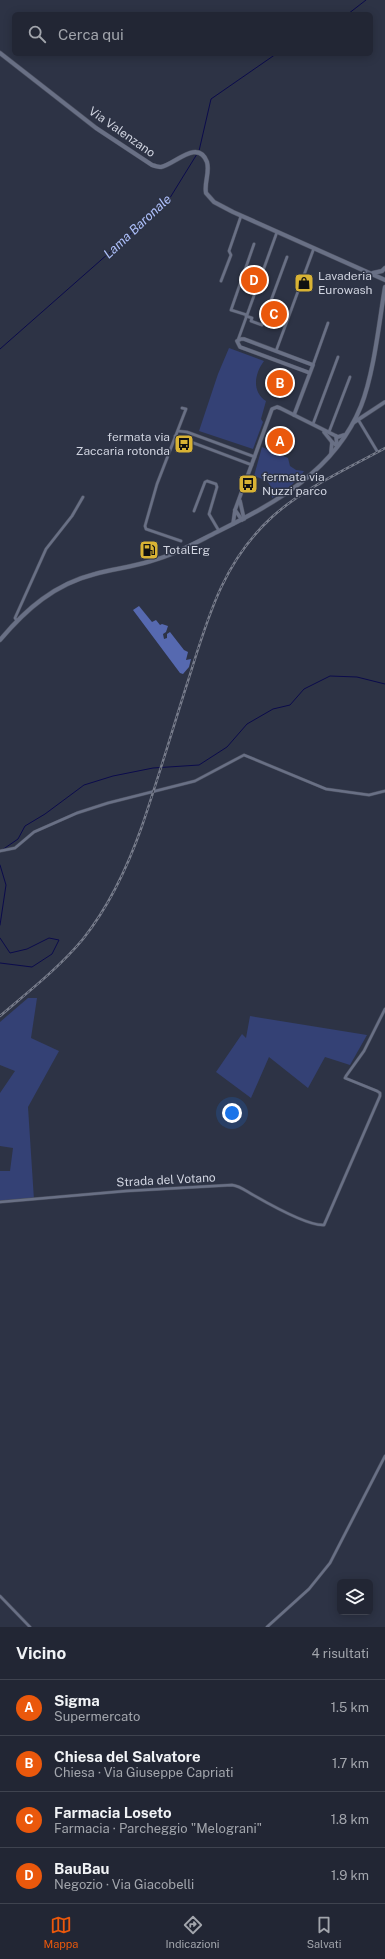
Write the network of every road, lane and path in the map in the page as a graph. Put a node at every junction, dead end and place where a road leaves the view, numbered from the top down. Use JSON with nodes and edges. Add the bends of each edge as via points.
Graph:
{"nodes":[{"id":1,"x":0,"y":53,"type":"edge"},
{"id":2,"x":241,"y":216,"type":"junction"},
{"id":3,"x":277,"y":232,"type":"junction"},
{"id":4,"x":254,"y":244,"type":"dead end"},
{"id":5,"x":314,"y":248,"type":"junction"},
{"id":6,"x":287,"y":257,"type":"dead end"},
{"id":7,"x":385,"y":268,"type":"edge"},
{"id":8,"x":371,"y":274,"type":"junction"},
{"id":9,"x":385,"y":280,"type":"edge"},
{"id":10,"x":221,"y":281,"type":"dead end"},
{"id":11,"x":385,"y":287,"type":"edge"},
{"id":12,"x":384,"y":298,"type":"edge"},
{"id":13,"x":247,"y":316,"type":"junction"},
{"id":14,"x":328,"y":323,"type":"dead end"},
{"id":15,"x":237,"y":342,"type":"junction"},
{"id":16,"x":276,"y":352,"type":"junction"},
{"id":17,"x":338,"y":357,"type":"dead end"},
{"id":18,"x":313,"y":365,"type":"junction"},
{"id":19,"x":310,"y":373,"type":"junction"},
{"id":20,"x":350,"y":377,"type":"dead end"},
{"id":21,"x":385,"y":402,"type":"edge"},
{"id":22,"x":182,"y":408,"type":"dead end"},
{"id":23,"x":294,"y":415,"type":"junction"},
{"id":24,"x":359,"y":421,"type":"junction"},
{"id":25,"x":353,"y":423,"type":"junction"},
{"id":26,"x":313,"y":425,"type":"junction"},
{"id":27,"x":322,"y":430,"type":"junction"},
{"id":28,"x":177,"y":431,"type":"junction"},
{"id":29,"x":329,"y":432,"type":"junction"},
{"id":30,"x":344,"y":435,"type":"junction"},
{"id":31,"x":175,"y":436,"type":"junction"},
{"id":32,"x":336,"y":436,"type":"junction"},
{"id":33,"x":332,"y":442,"type":"junction"},
{"id":34,"x":337,"y":446,"type":"junction"},
{"id":35,"x":377,"y":451,"type":"dead end"},
{"id":36,"x":331,"y":453,"type":"junction"},
{"id":37,"x":255,"y":457,"type":"junction"},
{"id":38,"x":252,"y":465,"type":"junction"},
{"id":39,"x":83,"y":497,"type":"dead end"},
{"id":40,"x":240,"y":500,"type":"junction"},
{"id":41,"x":235,"y":510,"type":"junction"},
{"id":42,"x":241,"y":510,"type":"junction"},
{"id":43,"x":194,"y":511,"type":"dead end"},
{"id":44,"x":253,"y":515,"type":"junction"},
{"id":45,"x":243,"y":520,"type":"junction"},
{"id":46,"x":233,"y":524,"type":"junction"},
{"id":47,"x":219,"y":531,"type":"junction"},
{"id":48,"x":181,"y":541,"type":"dead end"},
{"id":49,"x":17,"y":620,"type":"junction"},
{"id":50,"x":0,"y":640,"type":"edge"},
{"id":51,"x":385,"y":792,"type":"edge"},
{"id":52,"x":0,"y":851,"type":"edge"},
{"id":53,"x":385,"y":1009,"type":"edge"},
{"id":54,"x":0,"y":1202,"type":"edge"},
{"id":55,"x":385,"y":1456,"type":"edge"},
{"id":56,"x":0,"y":1596,"type":"edge"},
{"id":57,"x":30,"y":1627,"type":"edge"},
{"id":58,"x":267,"y":1627,"type":"edge"}],
"edges":[{"from":1,"to":2,"type":"main road","name":"Via Valenzano","via":[[96,128],[152,166],[162,167],[188,153],[198,153],[206,161],[208,171],[205,189],[208,196],[214,202]]},
{"from":2,"to":3,"type":"main road","name":"Via Valenzano"},
{"from":2,"to":10,"type":"street"},
{"from":3,"to":5,"type":"main road","name":"Via Valenzano"},
{"from":3,"to":13,"type":"street"},
{"from":4,"to":13,"type":"street","via":[[231,310]]},
{"from":5,"to":8,"type":"main road","name":"Via Valenzano"},
{"from":5,"to":16,"type":"street"},
{"from":6,"to":13,"type":"street","via":[[262,325],[251,321],[252,318]]},
{"from":7,"to":8,"type":"main road"},
{"from":8,"to":9,"type":"main road","name":"Via Valenzano"},
{"from":8,"to":12,"type":"main road","via":[[381,280]]},
{"from":11,"to":12,"type":"main road"},
{"from":12,"to":25,"type":"main road","via":[[365,391]]},
{"from":13,"to":15,"type":"street"},
{"from":14,"to":18,"type":"street"},
{"from":15,"to":16,"type":"street","via":[[242,339]]},
{"from":15,"to":19,"type":"street","via":[[240,347]]},
{"from":16,"to":18,"type":"street"},
{"from":17,"to":26,"type":"street"},
{"from":18,"to":19,"type":"street"},
{"from":19,"to":23,"type":"street"},
{"from":20,"to":29,"type":"street"},
{"from":21,"to":24,"type":"street"},
{"from":22,"to":28,"type":"street","via":[[186,409]]},
{"from":23,"to":26,"type":"street"},
{"from":23,"to":37,"type":"street","via":[[274,407],[270,411]]},
{"from":24,"to":25,"type":"street"},
{"from":24,"to":35,"type":"street"},
{"from":25,"to":30,"type":"main road"},
{"from":26,"to":27,"type":"street"},
{"from":27,"to":29,"type":"street"},
{"from":27,"to":33,"type":"street"},
{"from":28,"to":31,"type":"street"},
{"from":28,"to":37,"type":"street","via":[[187,432]]},
{"from":29,"to":32,"type":"street"},
{"from":30,"to":32,"type":"street","via":[[340,438]]},
{"from":30,"to":34,"type":"main road"},
{"from":31,"to":38,"type":"street"},
{"from":31,"to":48,"type":"street","via":[[145,526],[146,529]]},
{"from":32,"to":34,"type":"street"},
{"from":33,"to":34,"type":"street"},
{"from":33,"to":36,"type":"street"},
{"from":34,"to":36,"type":"main road"},
{"from":36,"to":44,"type":"main road","via":[[298,485]]},
{"from":37,"to":38,"type":"street"},
{"from":38,"to":40,"type":"street"},
{"from":39,"to":49,"type":"street","via":[[72,516],[46,549],[15,618]]},
{"from":40,"to":41,"type":"street"},
{"from":40,"to":42,"type":"street"},
{"from":41,"to":45,"type":"street"},
{"from":41,"to":46,"type":"street"},
{"from":42,"to":44,"type":"street"},
{"from":42,"to":45,"type":"street"},
{"from":43,"to":47,"type":"street","via":[[205,482],[216,484],[218,487],[209,514]]},
{"from":44,"to":45,"type":"main road"},
{"from":45,"to":46,"type":"main road"},
{"from":46,"to":47,"type":"main road"},
{"from":47,"to":49,"type":"main road","via":[[163,558],[94,574],[64,584]]},
{"from":49,"to":50,"type":"main road"},
{"from":51,"to":52,"type":"street","via":[[369,795],[326,789],[244,755],[195,781],[77,813],[34,832],[14,848]]},
{"from":53,"to":54,"type":"street","name":"Strada del Votano","via":[[364,1051],[345,1078],[377,1091],[380,1096],[324,1225],[298,1217],[232,1185]]},
{"from":55,"to":58,"type":"street","via":[[330,1563],[309,1589]]},
{"from":56,"to":57,"type":"street"}]}
